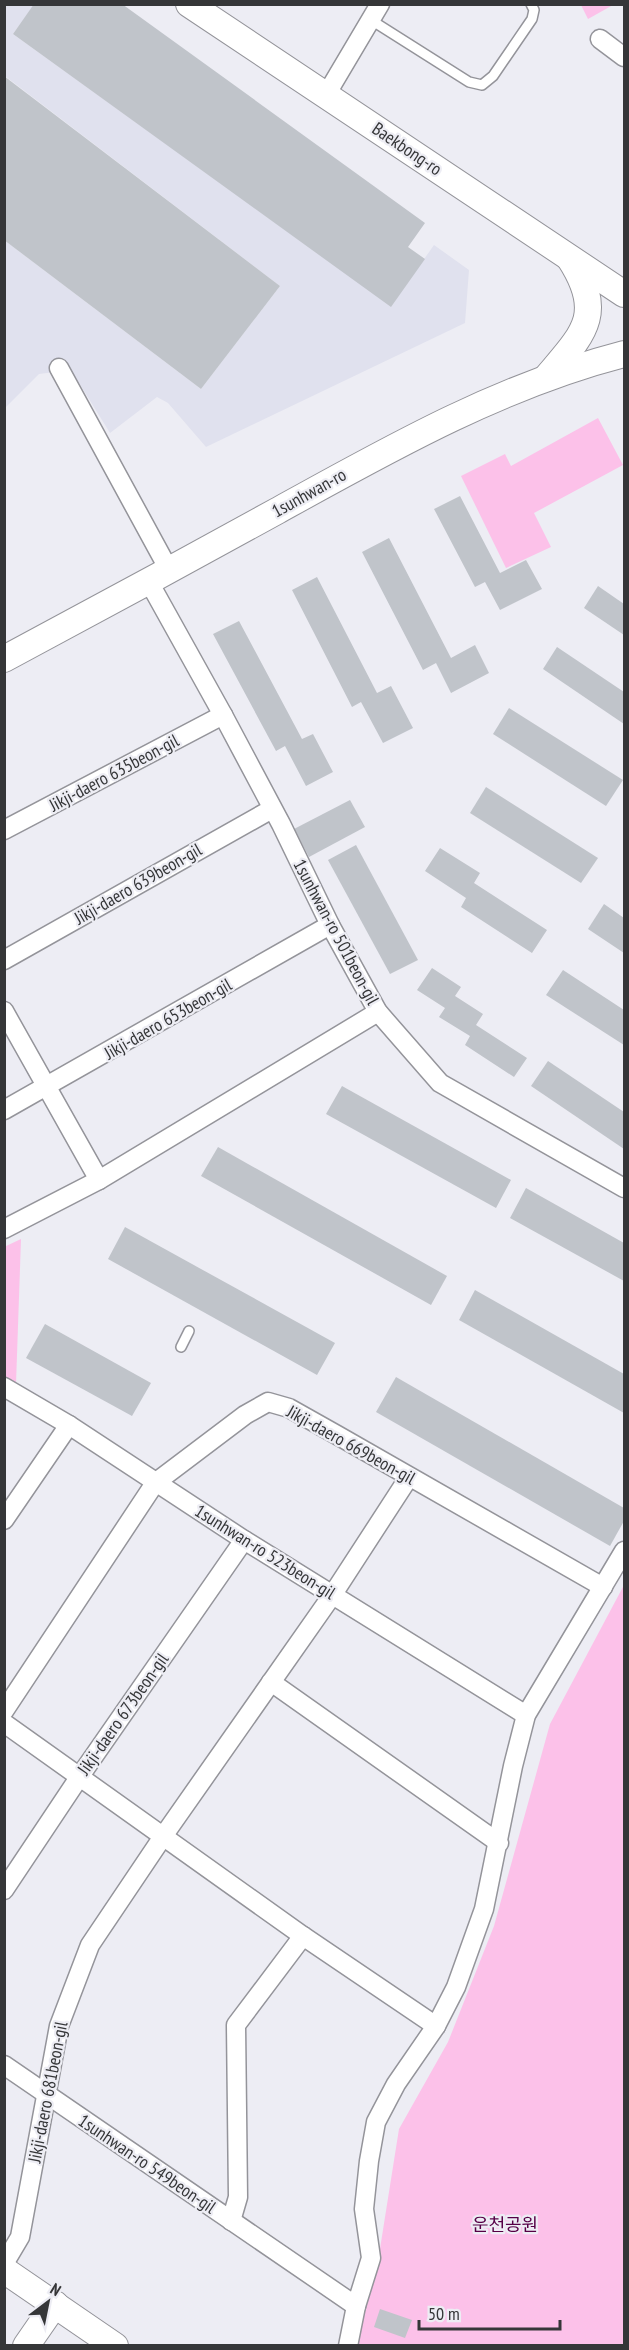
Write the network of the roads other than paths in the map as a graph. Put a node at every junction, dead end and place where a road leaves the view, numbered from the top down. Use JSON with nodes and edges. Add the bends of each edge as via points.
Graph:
{"nodes":[{"id":1,"x":189,"y":4,"type":"edge"},
{"id":2,"x":531,"y":4,"type":"edge"},
{"id":3,"x":376,"y":12,"type":"edge"},
{"id":4,"x":600,"y":39,"type":"dead end"},
{"id":5,"x":624,"y":57,"type":"edge"},
{"id":6,"x":326,"y":95,"type":"junction"},
{"id":7,"x":568,"y":256,"type":"junction"},
{"id":8,"x":624,"y":294,"type":"edge"},
{"id":9,"x":624,"y":354,"type":"edge"},
{"id":10,"x":59,"y":368,"type":"dead end"},
{"id":11,"x":545,"y":379,"type":"junction"},
{"id":12,"x":159,"y":576,"type":"junction"},
{"id":13,"x":4,"y":659,"type":"edge"},
{"id":14,"x":223,"y":715,"type":"junction"},
{"id":15,"x":272,"y":809,"type":"junction"},
{"id":16,"x":4,"y":830,"type":"edge"},
{"id":17,"x":330,"y":926,"type":"junction"},
{"id":18,"x":4,"y":960,"type":"edge"},
{"id":19,"x":4,"y":1011,"type":"edge"},
{"id":20,"x":378,"y":1012,"type":"junction"},
{"id":21,"x":48,"y":1088,"type":"junction"},
{"id":22,"x":4,"y":1110,"type":"edge"},
{"id":23,"x":99,"y":1180,"type":"junction"},
{"id":24,"x":624,"y":1188,"type":"edge"},
{"id":25,"x":4,"y":1229,"type":"edge"},
{"id":26,"x":189,"y":1331,"type":"dead end"},
{"id":27,"x":181,"y":1347,"type":"dead end"},
{"id":28,"x":4,"y":1387,"type":"edge"},
{"id":29,"x":69,"y":1425,"type":"junction"},
{"id":30,"x":409,"y":1477,"type":"junction"},
{"id":31,"x":155,"y":1483,"type":"junction"},
{"id":32,"x":5,"y":1519,"type":"edge"},
{"id":33,"x":244,"y":1540,"type":"junction"},
{"id":34,"x":624,"y":1551,"type":"edge"},
{"id":35,"x":603,"y":1587,"type":"junction"},
{"id":36,"x":333,"y":1594,"type":"junction"},
{"id":37,"x":271,"y":1682,"type":"junction"},
{"id":38,"x":4,"y":1711,"type":"edge"},
{"id":39,"x":526,"y":1715,"type":"junction"},
{"id":40,"x":4,"y":1723,"type":"edge"},
{"id":41,"x":80,"y":1776,"type":"junction"},
{"id":42,"x":164,"y":1835,"type":"junction"},
{"id":43,"x":498,"y":1844,"type":"junction"},
{"id":44,"x":4,"y":1890,"type":"edge"},
{"id":45,"x":303,"y":1936,"type":"junction"},
{"id":46,"x":436,"y":2026,"type":"junction"},
{"id":47,"x":4,"y":2065,"type":"edge"},
{"id":48,"x":47,"y":2095,"type":"junction"},
{"id":49,"x":231,"y":2221,"type":"junction"},
{"id":50,"x":4,"y":2264,"type":"edge"},
{"id":51,"x":4,"y":2270,"type":"edge"},
{"id":52,"x":55,"y":2304,"type":"junction"},
{"id":53,"x":356,"y":2306,"type":"junction"},
{"id":54,"x":26,"y":2346,"type":"edge"},
{"id":55,"x":115,"y":2346,"type":"edge"},
{"id":56,"x":348,"y":2346,"type":"edge"}],
"edges":[{"from":1,"to":6,"type":"street","name":"Baekbong-ro"},
{"from":2,"to":3,"type":"lane","via":[[532,19],[493,76],[482,85],[469,82]]},
{"from":3,"to":6,"type":"street"},
{"from":4,"to":5,"type":"street"},
{"from":6,"to":7,"type":"street","name":"Baekbong-ro"},
{"from":7,"to":8,"type":"street","name":"Baekbong-ro"},
{"from":7,"to":11,"type":"street","via":[[583,282],[589,312],[578,339]]},
{"from":9,"to":11,"type":"street","name":"1sunhwan-ro"},
{"from":10,"to":12,"type":"street","name":"1sunhwan-ro 501beon-gil"},
{"from":11,"to":12,"type":"street","name":"1sunhwan-ro","via":[[391,448]]},
{"from":12,"to":13,"type":"street","name":"1sunhwan-ro"},
{"from":12,"to":14,"type":"street","name":"1sunhwan-ro 501beon-gil"},
{"from":14,"to":15,"type":"street","name":"1sunhwan-ro 501beon-gil"},
{"from":14,"to":16,"type":"street","name":"Jikji-daero 635beon-gil"},
{"from":15,"to":17,"type":"street","name":"1sunhwan-ro 501beon-gil"},
{"from":15,"to":18,"type":"street","name":"Jikji-daero 639beon-gil"},
{"from":17,"to":20,"type":"street","name":"1sunhwan-ro 501beon-gil"},
{"from":17,"to":21,"type":"street","name":"Jikji-daero 653beon-gil"},
{"from":19,"to":21,"type":"street"},
{"from":20,"to":23,"type":"street"},
{"from":20,"to":24,"type":"street","name":"1sunhwan-ro 501beon-gil","via":[[440,1083]]},
{"from":21,"to":22,"type":"street","name":"Jikji-daero 653beon-gil"},
{"from":21,"to":23,"type":"street"},
{"from":23,"to":25,"type":"street"},
{"from":26,"to":27,"type":"lane"},
{"from":28,"to":29,"type":"street","name":"1sunhwan-ro 523beon-gil"},
{"from":29,"to":31,"type":"street","name":"1sunhwan-ro 523beon-gil"},
{"from":29,"to":32,"type":"street"},
{"from":30,"to":31,"type":"street","name":"Jikji-daero 669beon-gil","via":[[289,1408],[268,1402]]},
{"from":30,"to":35,"type":"street","name":"Jikji-daero 669beon-gil"},
{"from":30,"to":36,"type":"street","name":"Jikji-daero 681beon-gil"},
{"from":31,"to":33,"type":"street","name":"1sunhwan-ro 523beon-gil"},
{"from":31,"to":38,"type":"street","name":"Jikji-daero 669beon-gil"},
{"from":33,"to":36,"type":"street","name":"1sunhwan-ro 523beon-gil"},
{"from":33,"to":41,"type":"street","name":"Jikji-daero 673beon-gil"},
{"from":34,"to":35,"type":"street"},
{"from":35,"to":39,"type":"street"},
{"from":36,"to":37,"type":"street","name":"Jikji-daero 681beon-gil"},
{"from":36,"to":39,"type":"street","name":"1sunhwan-ro 523beon-gil"},
{"from":37,"to":42,"type":"street","name":"Jikji-daero 681beon-gil"},
{"from":37,"to":43,"type":"street"},
{"from":39,"to":43,"type":"street"},
{"from":40,"to":41,"type":"street"},
{"from":41,"to":42,"type":"street"},
{"from":41,"to":44,"type":"street","name":"Jikji-daero 673beon-gil"},
{"from":42,"to":45,"type":"street"},
{"from":42,"to":48,"type":"street","name":"Jikji-daero 681beon-gil","via":[[90,1945],[59,2026]]},
{"from":43,"to":46,"type":"street","via":[[484,1909],[456,1987]]},
{"from":45,"to":46,"type":"street"},
{"from":45,"to":49,"type":"street","name":"1sunhwan-ro 549beon-gil","via":[[236,2025],[238,2197]]},
{"from":46,"to":53,"type":"street","via":[[396,2084],[376,2122],[364,2209],[371,2258]]},
{"from":47,"to":48,"type":"street","name":"1sunhwan-ro 549beon-gil"},
{"from":48,"to":49,"type":"street","name":"1sunhwan-ro 549beon-gil"},
{"from":48,"to":50,"type":"street","name":"Jikji-daero 681beon-gil","via":[[20,2237]]},
{"from":49,"to":53,"type":"street","name":"1sunhwan-ro 549beon-gil"},
{"from":51,"to":52,"type":"street"},
{"from":52,"to":54,"type":"street"},
{"from":52,"to":55,"type":"street"},
{"from":53,"to":56,"type":"street"}]}
